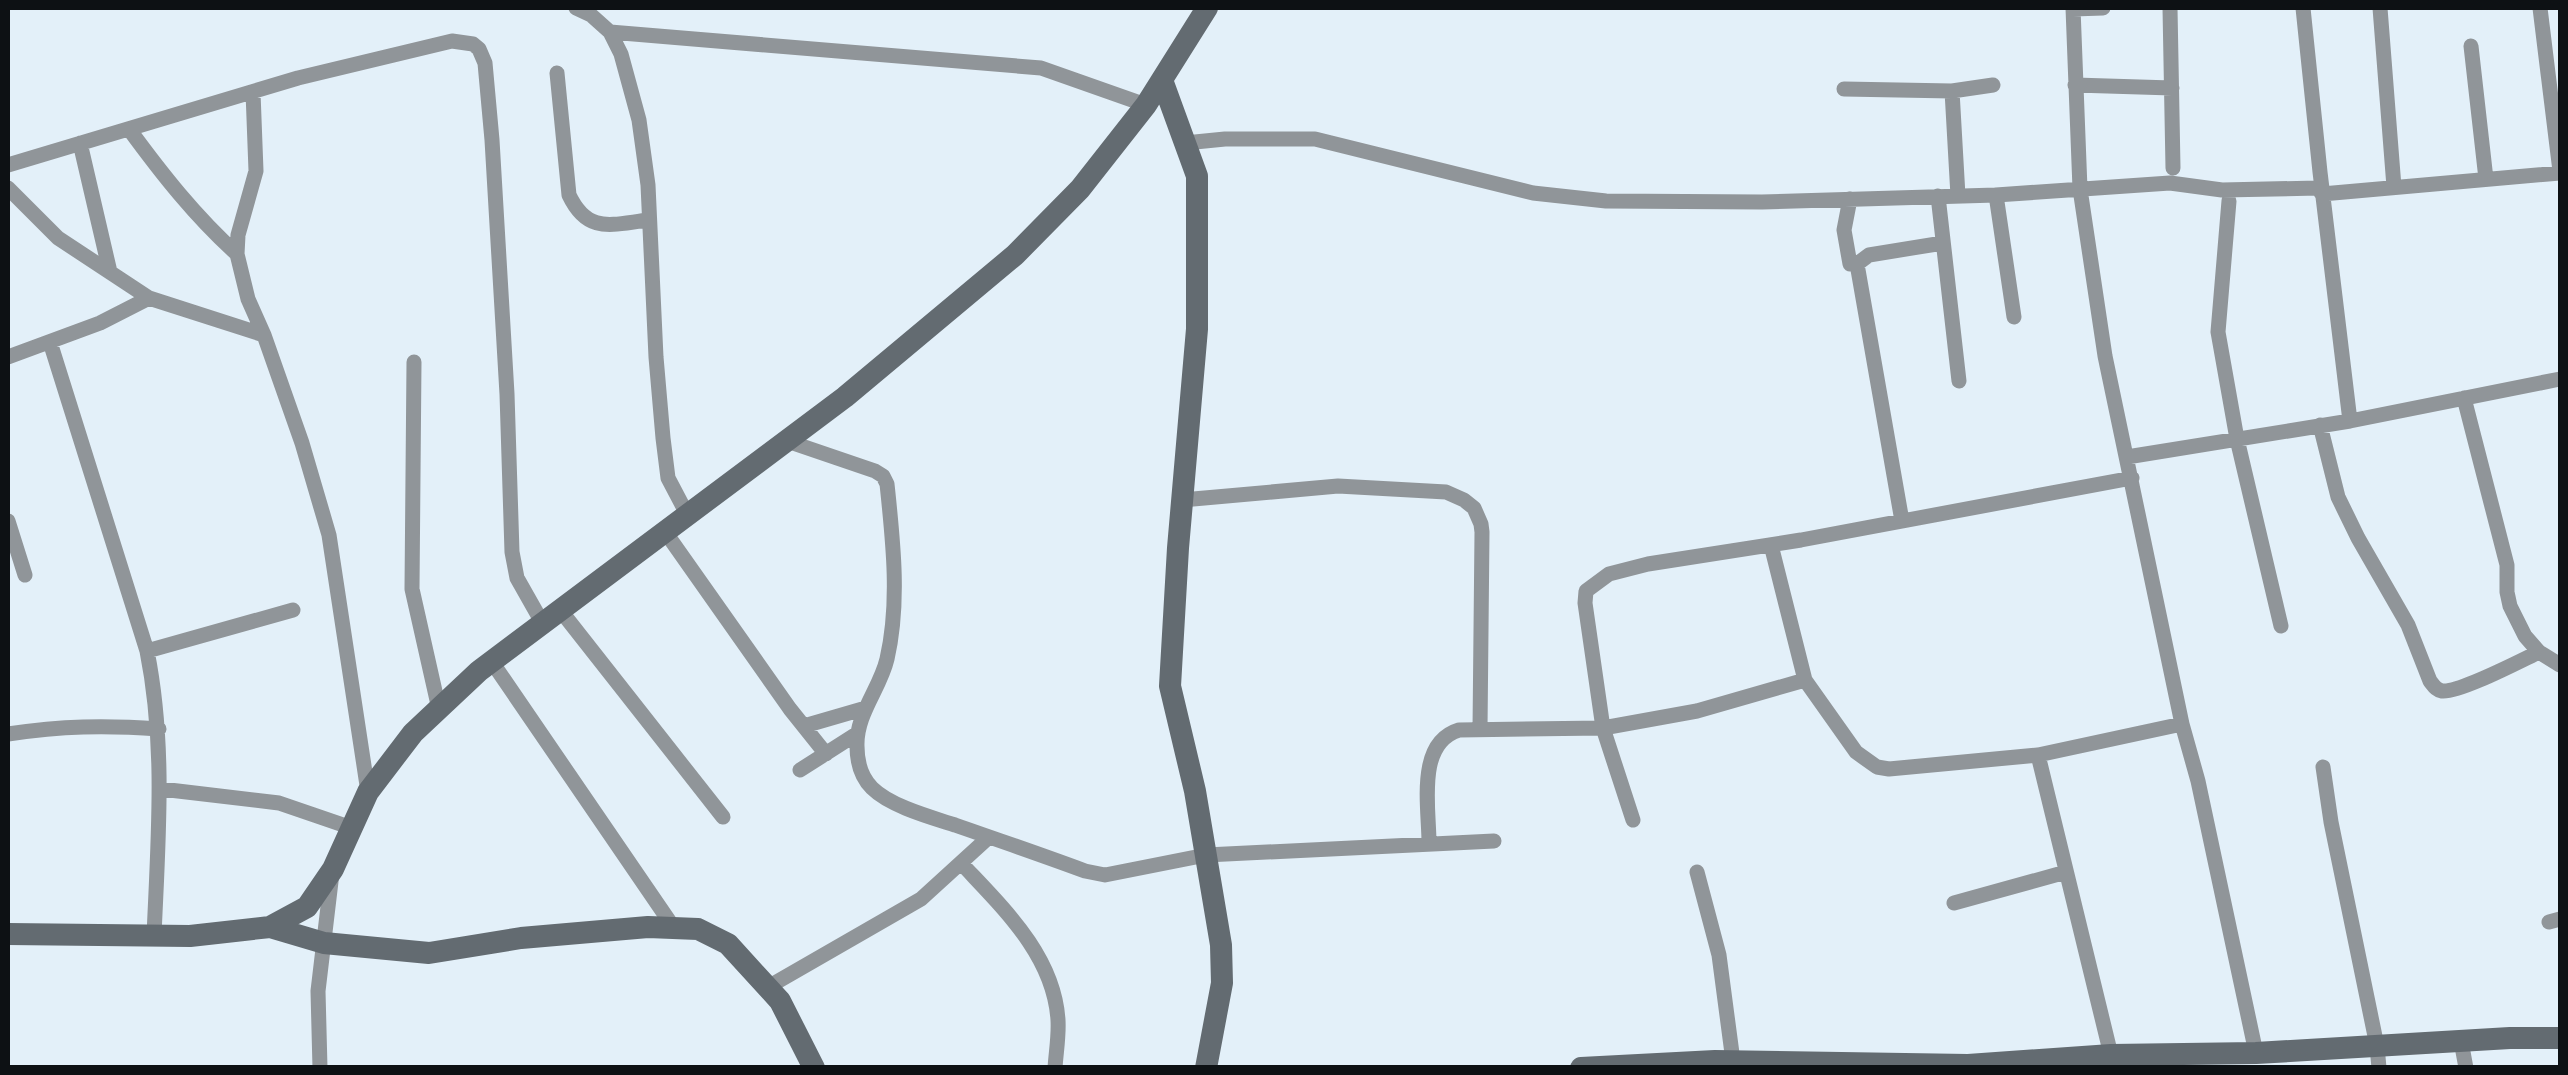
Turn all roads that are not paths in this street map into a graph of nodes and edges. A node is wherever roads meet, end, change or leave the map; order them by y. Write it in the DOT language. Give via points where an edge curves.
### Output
graph roads {
  1 [pos="576,8"];
  2 [pos="1208,8"];
  3 [pos="2073,8"];
  4 [pos="2103,8"];
  5 [pos="2170,8"];
  6 [pos="2302,8"];
  7 [pos="2380,8"];
  8 [pos="2540,8"];
  9 [pos="610,32"];
  10 [pos="2470,46"];
  11 [pos="557,73"];
  12 [pos="1162,80"];
  13 [pos="2075,85"];
  14 [pos="1994,86"];
  15 [pos="2172,88"];
  16 [pos="1844,89"];
  17 [pos="1952,91"];
  18 [pos="253,92"];
  19 [pos="1146,105"];
  20 [pos="129,129"];
  21 [pos="80,143"];
  22 [pos="1185,143"];
  23 [pos="8,165"];
  24 [pos="2173,168"];
  25 [pos="2560,172"];
  26 [pos="2486,179"];
  27 [pos="2394,187"];
  28 [pos="8,188"];
  29 [pos="2080,189"];
  30 [pos="1996,194"];
  31 [pos="2322,194"];
  32 [pos="1938,196"];
  33 [pos="1958,196"];
  34 [pos="1850,199"];
  35 [pos="2229,201"];
  36 [pos="649,220"];
  37 [pos="1943,243"];
  38 [pos="237,254"];
  39 [pos="1850,264"];
  40 [pos="110,272"];
  41 [pos="149,298"];
  42 [pos="2014,317"];
  43 [pos="264,335"];
  44 [pos="50,342"];
  45 [pos="8,357"];
  46 [pos="414,362"];
  47 [pos="1959,380"];
  48 [pos="2560,380"];
  49 [pos="2464,398"];
  50 [pos="2350,420"];
  51 [pos="2320,426"];
  52 [pos="2236,439"];
  53 [pos="787,441"];
  54 [pos="2128,457"];
  55 [pos="2132,478"];
  56 [pos="1182,500"];
  57 [pos="688,516"];
  58 [pos="8,521"];
  59 [pos="1902,521"];
  60 [pos="666,533"];
  61 [pos="1770,545"];
  62 [pos="26,575"];
  63 [pos="293,610"];
  64 [pos="552,618"];
  65 [pos="2281,626"];
  66 [pos="146,652"];
  67 [pos="2539,652"];
  68 [pos="492,662"];
  69 [pos="2560,665"];
  70 [pos="1804,680"];
  71 [pos="866,708"];
  72 [pos="439,709"];
  73 [pos="2182,724"];
  74 [pos="804,726"];
  75 [pos="1603,728"];
  76 [pos="159,729"];
  77 [pos="1480,729"];
  78 [pos="858,733"];
  79 [pos="8,734"];
  80 [pos="826,754"];
  81 [pos="2038,755"];
  82 [pos="2323,767"];
  83 [pos="800,770"];
  84 [pos="161,789"];
  85 [pos="368,792"];
  86 [pos="723,817"];
  87 [pos="1633,820"];
  88 [pos="352,828"];
  89 [pos="990,837"];
  90 [pos="1494,841"];
  91 [pos="1429,843"];
  92 [pos="1206,855"];
  93 [pos="961,862"];
  94 [pos="333,870"];
  95 [pos="1696,872"];
  96 [pos="2066,872"];
  97 [pos="1954,903"];
  98 [pos="270,926"];
  99 [pos="674,928"];
  100 [pos="8,934"];
  101 [pos="154,936"];
  102 [pos="324,943"];
  103 [pos="768,987"];
  104 [pos="2560,1038"];
  105 [pos="2461,1041"];
  106 [pos="2256,1052"];
  107 [pos="2111,1055"];
  108 [pos="2378,1057"];
  109 [pos="1733,1062"];
  110 [pos="1861,1066"];
  111 [pos="1938,1066"];
  112 [pos="320,1068"];
  113 [pos="814,1068"];
  114 [pos="1055,1068"];
  115 [pos="1206,1068"];
  116 [pos="1582,1068"];
  117 [pos="2466,1068"];
  1 -- 9 [label="street"];
  2 -- 12 [label="street"];
  3 -- 4 [label="street"];
  3 -- 13 [label="street"];
  5 -- 15 [label="street"];
  6 -- 31 [label="street"];
  7 -- 27 [label="street"];
  8 -- 25 [label="street"];
  9 -- 19 [label="street" via="1041,68"];
  9 -- 36 [label="street" via="639,120"];
  10 -- 26 [label="street"];
  11 -- 36 [label="street" via="576,210 602,226"];
  12 -- 19 [label="street"];
  12 -- 22 [label="street"];
  13 -- 15 [label="street"];
  13 -- 29 [label="street"];
  14 -- 17 [label="street"];
  15 -- 24 [label="street"];
  16 -- 17 [label="street"];
  17 -- 33 [label="street"];
  18 -- 20 [label="street"];
  18 -- 38 [label="street" via="256,171"];
  18 -- 64 [label="street" via="452,41 479,49 492,140 512,552 517,578"];
  19 -- 53 [label="street" via="1080,190 1015,255"];
  20 -- 21 [label="street"];
  20 -- 38 [label="street" via="168,184"];
  21 -- 23 [label="street"];
  21 -- 40 [label="street"];
  22 -- 34 [label="street" via="1315,139 1532,193 1606,201"];
  22 -- 56 [label="street" via="1197,176 1197,329"];
  25 -- 26 [label="street"];
  26 -- 27 [label="street"];
  27 -- 31 [label="street"];
  28 -- 40 [label="street" via="58,238"];
  29 -- 30 [label="street"];
  29 -- 31 [label="street" via="2170,183 2222,190 2318,188"];
  29 -- 54 [label="street"];
  30 -- 33 [label="street"];
  30 -- 42 [label="street"];
  31 -- 50 [label="street"];
  32 -- 33 [label="street"];
  32 -- 34 [label="street"];
  32 -- 37 [label="street"];
  34 -- 39 [label="street" via="1844,230"];
  35 -- 52 [label="street" via="2218,332"];
  36 -- 57 [label="street" via="668,478"];
  37 -- 47 [label="street"];
  37 -- 59 [label="street" via="1869,255 1858,264"];
  38 -- 43 [label="street"];
  40 -- 41 [label="street"];
  41 -- 43 [label="street"];
  41 -- 44 [label="street"];
  43 -- 85 [label="street" via="329,534"];
  44 -- 45 [label="street"];
  44 -- 66 [label="street"];
  46 -- 72 [label="street" via="412,589"];
  48 -- 49 [label="street"];
  49 -- 50 [label="street"];
  49 -- 67 [label="street" via="2510,606"];
  50 -- 51 [label="street"];
  51 -- 52 [label="street"];
  51 -- 67 [label="street" via="2338,497 2436,688 2460,688"];
  52 -- 54 [label="street"];
  52 -- 65 [label="street"];
  53 -- 57 [label="street"];
  53 -- 71 [label="street" via="876,471 887,484 893,633"];
  54 -- 55 [label="street"];
  55 -- 59 [label="street"];
  55 -- 73 [label="street"];
  56 -- 77 [label="street" via="1338,486 1446,492 1464,500 1482,532"];
  56 -- 92 [label="street" via="1170,686"];
  57 -- 60 [label="street"];
  58 -- 62 [label="street"];
  59 -- 61 [label="street"];
  60 -- 64 [label="street"];
  60 -- 74 [label="street"];
  61 -- 70 [label="street"];
  61 -- 75 [label="street" via="1648,564 1609,574 1586,591"];
  63 -- 66 [label="street"];
  64 -- 68 [label="street"];
  64 -- 86 [label="street"];
  66 -- 76 [label="street"];
  67 -- 69 [label="street"];
  68 -- 72 [label="street"];
  68 -- 99 [label="street"];
  70 -- 75 [label="street" via="1697,711"];
  70 -- 81 [label="street" via="1856,752 1877,767"];
  71 -- 74 [label="street"];
  71 -- 78 [label="street"];
  72 -- 85 [label="street"];
  73 -- 81 [label="street"];
  73 -- 106 [label="street"];
  74 -- 80 [label="street"];
  75 -- 77 [label="street"];
  75 -- 87 [label="street"];
  76 -- 79 [label="street" via="60,726"];
  76 -- 84 [label="street"];
  77 -- 91 [label="street" via="1448,733 1432,753"];
  78 -- 80 [label="street"];
  78 -- 89 [label="street" via="862,775 883,797"];
  80 -- 83 [label="street"];
  81 -- 96 [label="street"];
  82 -- 108 [label="street"];
  84 -- 88 [label="street" via="279,803"];
  84 -- 101 [label="street"];
  85 -- 88 [label="street"];
  88 -- 94 [label="street"];
  89 -- 92 [label="street" via="1105,874"];
  89 -- 93 [label="street"];
  90 -- 91 [label="street"];
  91 -- 92 [label="street"];
  92 -- 115 [label="street" via="1222,984"];
  93 -- 103 [label="street" via="921,899"];
  93 -- 114 [label="street" via="1030,942 1048,975 1058,1019"];
  94 -- 98 [label="street" via="307,907"];
  94 -- 102 [label="street"];
  95 -- 109 [label="street" via="1719,955"];
  96 -- 97 [label="street"];
  96 -- 107 [label="street"];
  98 -- 101 [label="street"];
  98 -- 102 [label="street"];
  99 -- 102 [label="street" via="520,938 429,953"];
  99 -- 103 [label="street" via="698,929 728,944"];
  100 -- 101 [label="street"];
  102 -- 112 [label="street"];
  103 -- 113 [label="street"];
  104 -- 105 [label="street"];
  105 -- 108 [label="street"];
  105 -- 117 [label="street"];
  106 -- 107 [label="street"];
  106 -- 108 [label="street"];
  107 -- 111 [label="street"];
  109 -- 110 [label="street"];
  109 -- 116 [label="street"];
  110 -- 111 [label="street"];
}
